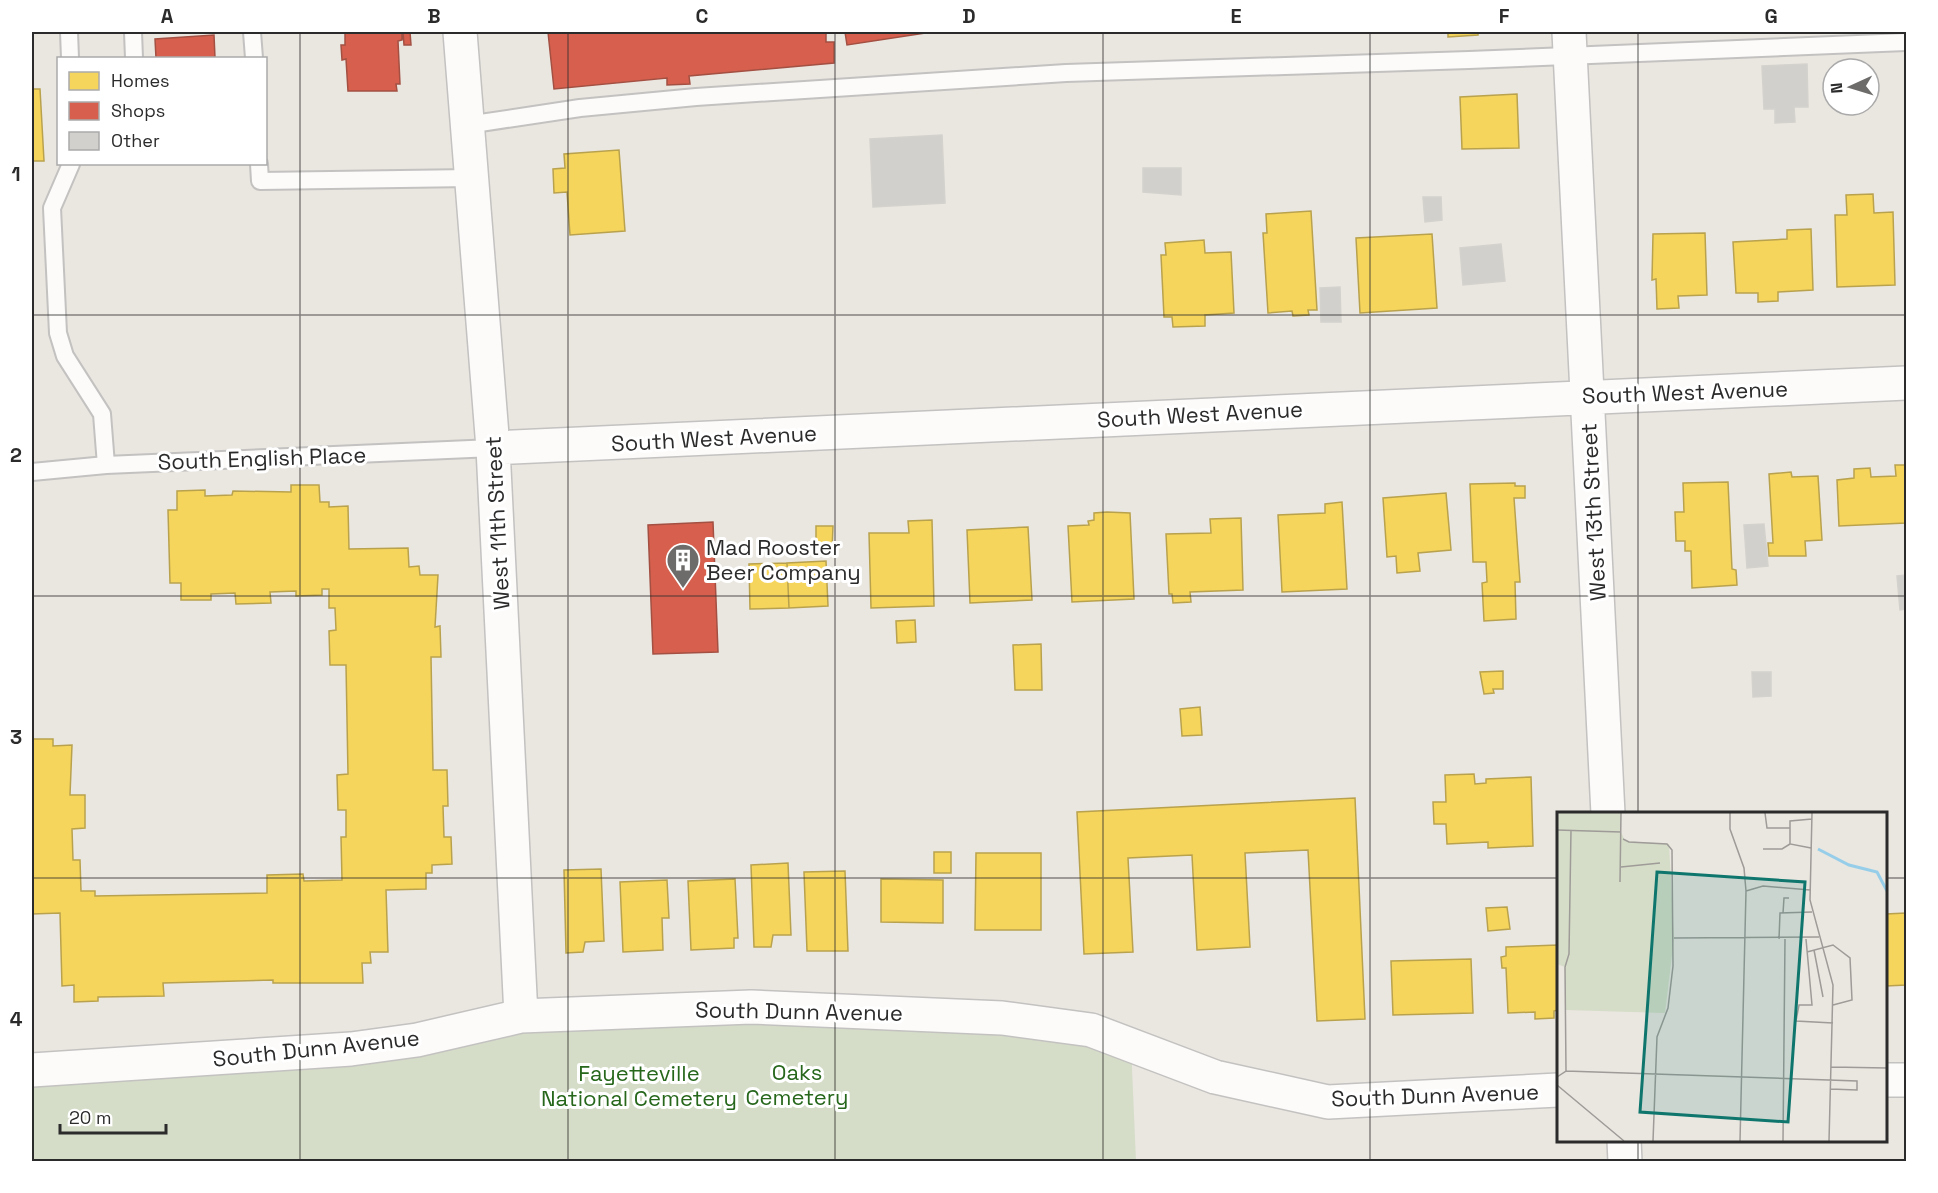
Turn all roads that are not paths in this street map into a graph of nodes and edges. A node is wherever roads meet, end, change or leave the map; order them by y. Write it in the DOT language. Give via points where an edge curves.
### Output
graph roads {
  1 [pos="69,32"];
  2 [pos="133,32"];
  3 [pos="252,32"];
  4 [pos="460,32"];
  5 [pos="1906,42"];
  6 [pos="1570,44"];
  7 [pos="70,57"];
  8 [pos="134,57"];
  9 [pos="254,57"];
  10 [pos="467,125"];
  11 [pos="71,165"];
  12 [pos="259,165"];
  13 [pos="471,178"];
  14 [pos="1906,383"];
  15 [pos="1587,396"];
  16 [pos="493,448"];
  17 [pos="106,465"];
  18 [pos="32,472"];
  19 [pos="1608,812"];
  20 [pos="521,1016"];
  21 [pos="32,1070"];
  22 [pos="1887,1080"];
  23 [pos="1906,1080"];
  24 [pos="1557,1090"];
  25 [pos="1624,1142"];
  26 [pos="1625,1161"];
  1 -- 7 [label="lane"];
  2 -- 8 [label="lane"];
  3 -- 9 [label="lane"];
  4 -- 10 [label="street, West 11th Street"];
  5 -- 6 [label="lane"];
  6 -- 10 [label="lane" via="696,97 580,108"];
  6 -- 15 [label="street, West 13th Street"];
  10 -- 13 [label="street, West 11th Street"];
  11 -- 17 [label="lane" via="52,208 58,333 64,357 102,414"];
  12 -- 13 [label="lane" via="260,181"];
  13 -- 16 [label="street, West 11th Street"];
  14 -- 15 [label="street, South West Avenue"];
  15 -- 16 [label="street, South West Avenue"];
  15 -- 19 [label="street, West 13th Street"];
  16 -- 17 [label="lane, South English Place"];
  16 -- 20 [label="street, West 11th Street"];
  17 -- 18 [label="lane, South English Place"];
  20 -- 21 [label="street, South Dunn Avenue" via="417,1040 351,1049"];
  20 -- 24 [label="street, South Dunn Avenue" via="751,1007 1002,1018 1091,1030 1215,1077 1328,1102"];
  22 -- 23 [label="street"];
  25 -- 26 [label="street"];
}
